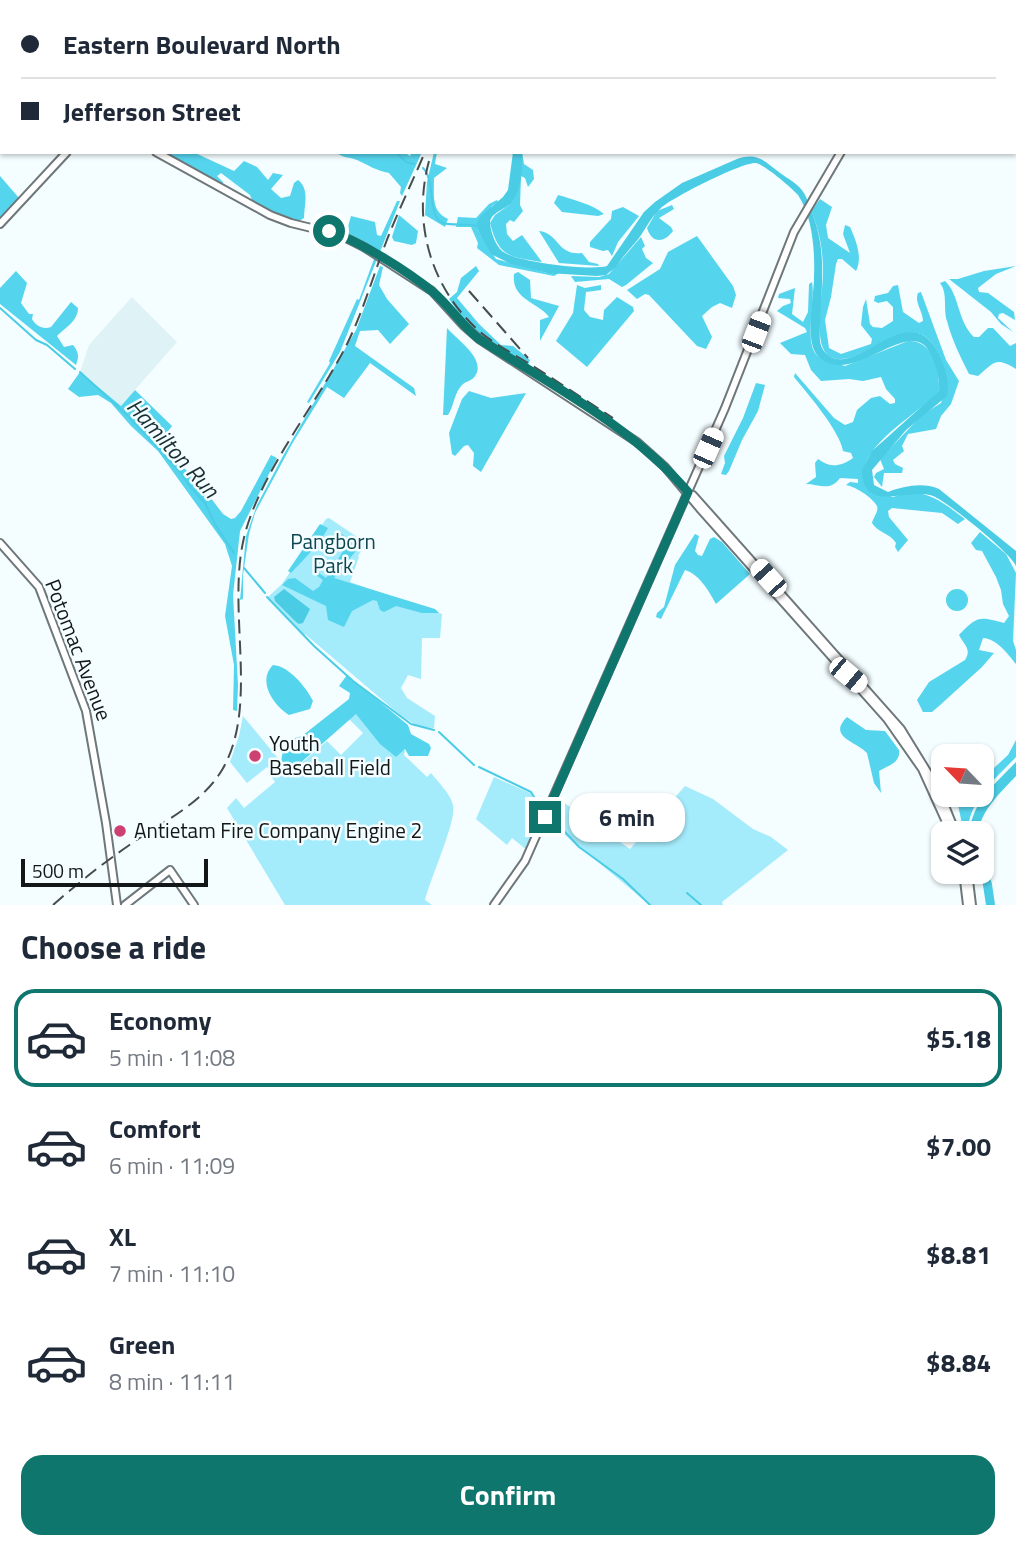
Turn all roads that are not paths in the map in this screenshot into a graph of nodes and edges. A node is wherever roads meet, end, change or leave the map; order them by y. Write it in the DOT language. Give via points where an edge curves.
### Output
graph roads {
  1 [pos="65,154"];
  2 [pos="160,154"];
  3 [pos="840,154"];
  4 [pos="0,224"];
  5 [pos="699,467"];
  6 [pos="680,482"];
  7 [pos="688,492"];
  8 [pos="701,510"];
  9 [pos="680,512"];
  10 [pos="0,543"];
  11 [pos="774,589"];
  12 [pos="848,675"];
  13 [pos="870,692"];
  14 [pos="887,719"];
  15 [pos="930,779"];
  16 [pos="948,821"];
  17 [pos="967,884"];
  18 [pos="117,905"];
  19 [pos="124,905"];
  20 [pos="194,905"];
  21 [pos="494,905"];
  22 [pos="970,905"];
  1 -- 4 [label="main road"];
  2 -- 6 [label="main road" via="281,219 329,231 364,247 432,291 479,339 638,442"];
  3 -- 5 [label="main road" via="802,217"];
  5 -- 6 [label="main road" via="690,482"];
  5 -- 7 [label="main road"];
  6 -- 7 [label="main road"];
  7 -- 8 [label="main road"];
  7 -- 9 [label="main road"];
  7 -- 11 [label="main road"];
  8 -- 9 [label="main road" via="690,501"];
  8 -- 11 [label="main road"];
  9 -- 21 [label="main road" via="525,861"];
  10 -- 18 [label="main road, Potomac Avenue" via="39,587 86,711"];
  11 -- 12 [label="main road"];
  11 -- 13 [label="main road"];
  12 -- 13 [label="main road"];
  12 -- 14 [label="main road"];
  13 -- 14 [label="main road"];
  13 -- 15 [label="main road" via="910,740"];
  14 -- 15 [label="main road"];
  15 -- 16 [label="main road"];
  17 -- 22 [label="main road"];
  19 -- 20 [label="main road" via="170,870"];
}
